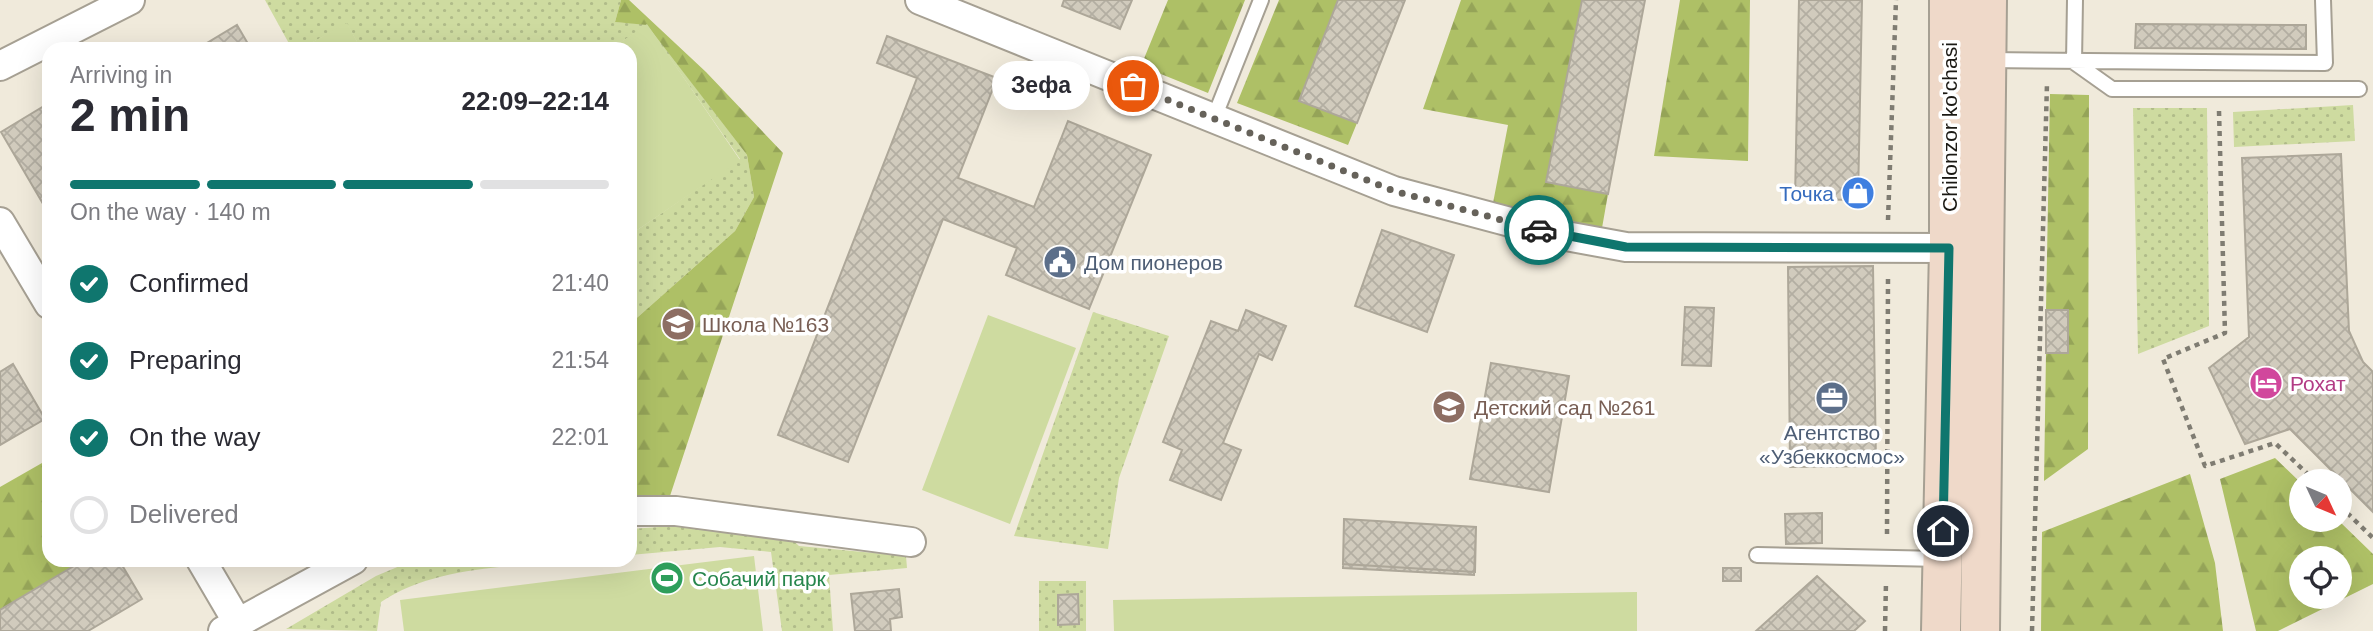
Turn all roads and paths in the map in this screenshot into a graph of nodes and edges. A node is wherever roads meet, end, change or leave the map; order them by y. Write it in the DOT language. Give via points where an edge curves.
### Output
graph roads {
  1 [pos="130,0"];
  2 [pos="920,0"];
  3 [pos="1261,0"];
  4 [pos="1896,0"];
  5 [pos="1949,0"];
  6 [pos="1987,0"];
  7 [pos="2075,0"];
  8 [pos="2323,0"];
  9 [pos="47,42"];
  10 [pos="42,45"];
  11 [pos="1968,60"];
  12 [pos="2048,61"];
  13 [pos="2074,62"];
  14 [pos="0,66"];
  15 [pos="2219,89"];
  16 [pos="2359,89"];
  17 [pos="1214,118"];
  18 [pos="0,222"];
  19 [pos="1887,247"];
  20 [pos="1967,249"];
  21 [pos="42,292"];
  22 [pos="2302,469"];
  23 [pos="637,511"];
  24 [pos="2352,518"];
  25 [pos="2373,538"];
  26 [pos="911,541"];
  27 [pos="1757,555"];
  28 [pos="1887,558"];
  29 [pos="1943,559"];
  30 [pos="204,567"];
  31 [pos="341,567"];
  32 [pos="235,628"];
  33 [pos="1885,631"];
  34 [pos="1941,631"];
  35 [pos="1980,631"];
  36 [pos="2032,631"];
  1 -- 9 [label="street"];
  2 -- 17 [label="street"];
  3 -- 17 [label="lane"];
  4 -- 19 [label="path"];
  5 -- 11 [label="main road, Chilonzor ko'chasi"];
  6 -- 11 [label="main road, Chilonzor ko'chasi"];
  7 -- 13 [label="lane"];
  8 -- 13 [label="lane" via="2325,63"];
  10 -- 14 [label="street"];
  11 -- 12 [label="lane"];
  11 -- 20 [label="main road, Chilonzor ko'chasi"];
  12 -- 13 [label="lane"];
  12 -- 36 [label="path"];
  13 -- 15 [label="lane" via="2112,89"];
  15 -- 16 [label="lane"];
  15 -- 22 [label="path" via="2225,333 2163,359 2205,466 2275,443"];
  17 -- 19 [label="street" via="1394,191 1591,242 1626,247"];
  18 -- 21 [label="street"];
  19 -- 20 [label="street"];
  19 -- 28 [label="path"];
  20 -- 29 [label="main road, Chilonzor ko'chasi"];
  20 -- 35 [label="main road, Chilonzor ko'chasi"];
  23 -- 26 [label="street" via="676,511"];
  24 -- 25 [label="path"];
  27 -- 28 [label="lane"];
  28 -- 29 [label="lane"];
  28 -- 33 [label="path"];
  29 -- 34 [label="main road, Chilonzor ko'chasi"];
  30 -- 32 [label="street"];
  31 -- 32 [label="street"];
}
